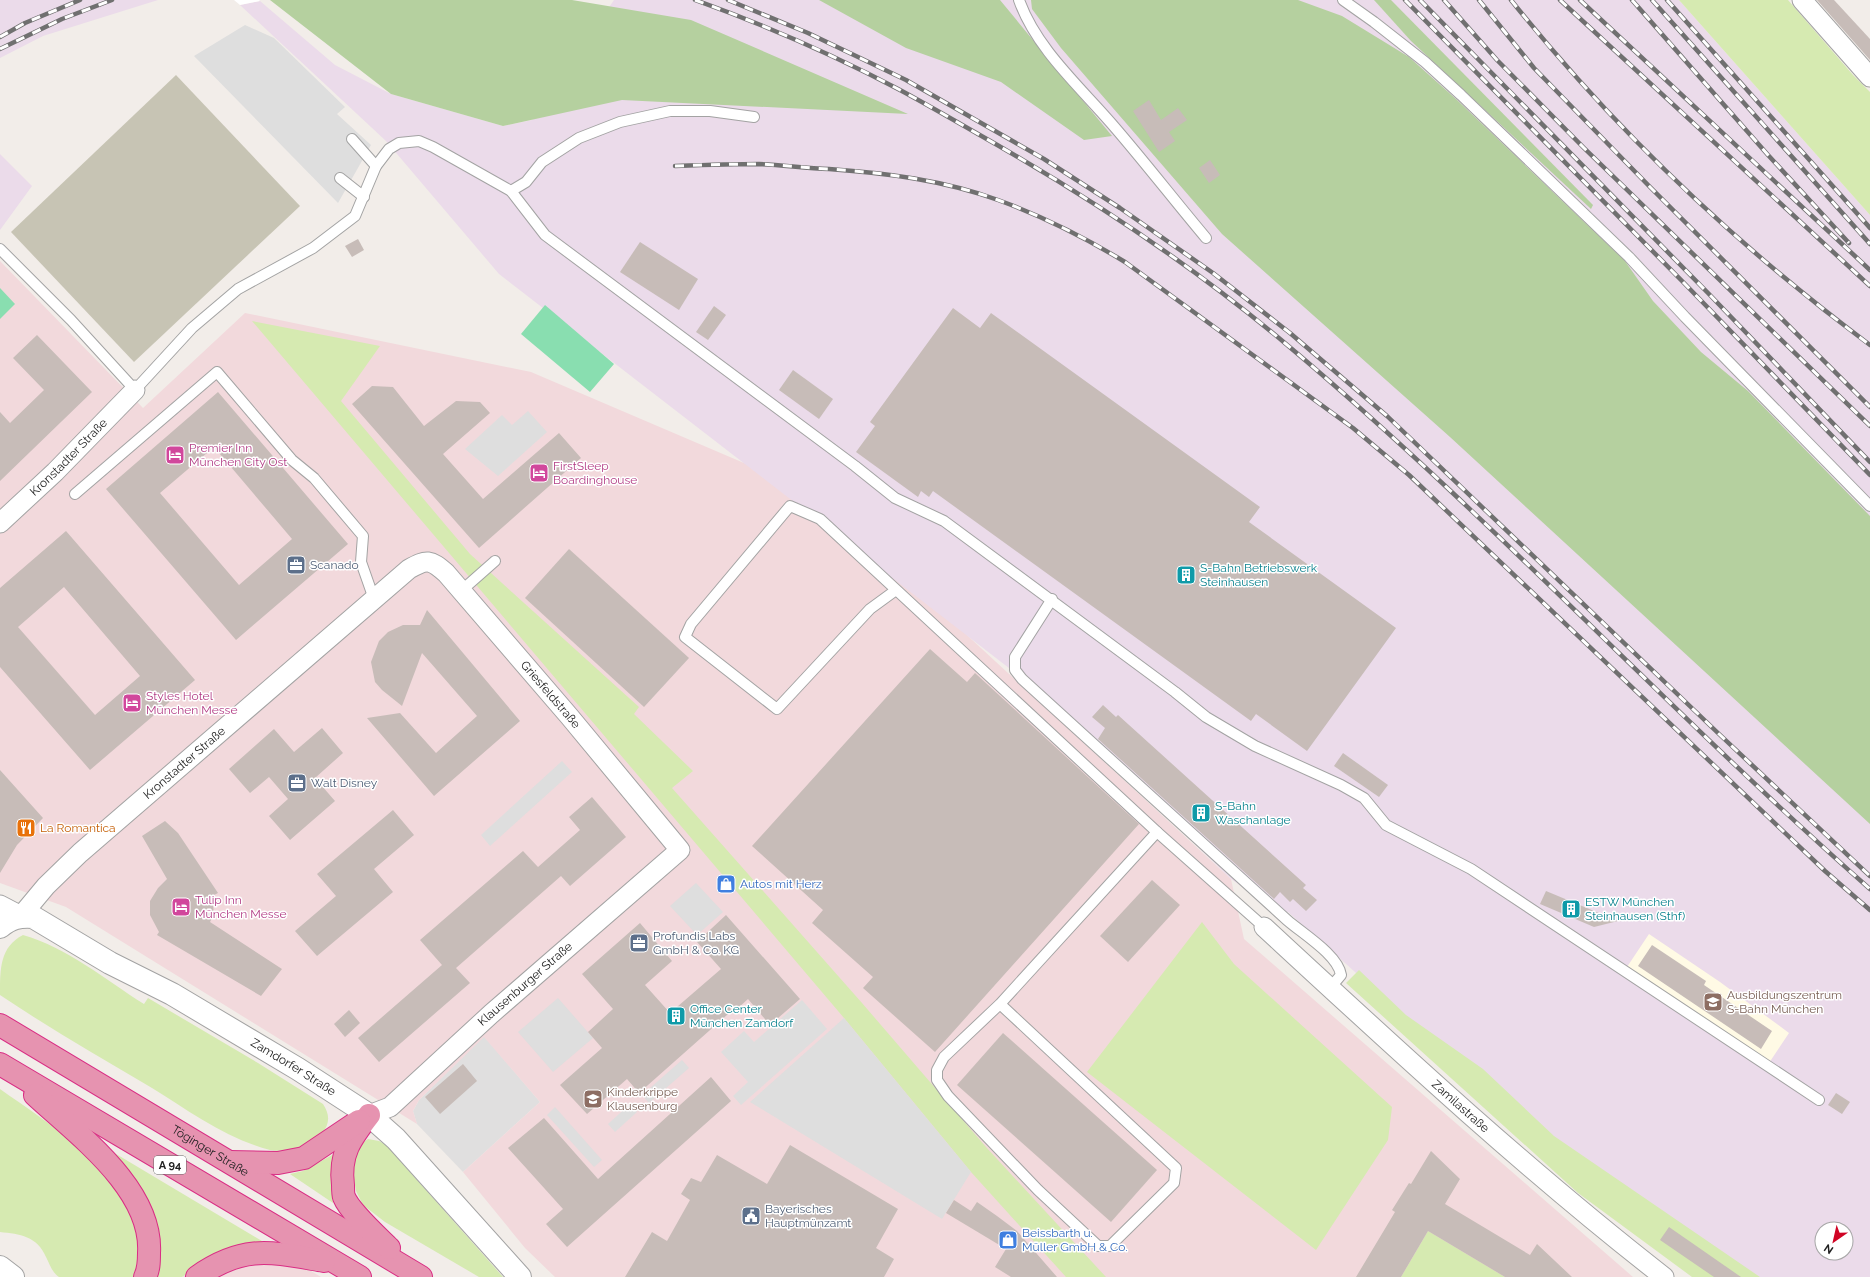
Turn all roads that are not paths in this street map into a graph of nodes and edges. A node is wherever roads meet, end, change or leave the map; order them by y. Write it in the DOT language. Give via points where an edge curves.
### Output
graph roads {
  1 [pos="1019,0"];
  2 [pos="1343,0"];
  3 [pos="1802,0"];
  4 [pos="1867,70"];
  5 [pos="754,117"];
  6 [pos="352,139"];
  7 [pos="376,166"];
  8 [pos="340,178"];
  9 [pos="510,190"];
  10 [pos="364,197"];
  11 [pos="1206,238"];
  12 [pos="0,249"];
  13 [pos="135,390"];
  14 [pos="75,494"];
  15 [pos="1870,506"];
  16 [pos="0,523"];
  17 [pos="495,561"];
  18 [pos="409,569"];
  19 [pos="896,590"];
  20 [pos="461,591"];
  21 [pos="374,599"];
  22 [pos="1052,599"];
  23 [pos="1157,832"];
  24 [pos="680,850"];
  25 [pos="0,905"];
  26 [pos="21,916"];
  27 [pos="0,927"];
  28 [pos="1264,927"];
  29 [pos="1330,988"];
  30 [pos="1000,1004"];
  31 [pos="0,1025"];
  32 [pos="2,1065"];
  33 [pos="1819,1100"];
  34 [pos="368,1114"];
  35 [pos="229,1162"];
  36 [pos="337,1263"];
  37 [pos="0,1267"];
  38 [pos="418,1276"];
  39 [pos="13,1277"];
  40 [pos="145,1277"];
  41 [pos="196,1277"];
  42 [pos="360,1277"];
  43 [pos="520,1277"];
  44 [pos="1664,1277"];
  1 -- 11 [label="lane" via="1025,17 1049,51"];
  2 -- 15 [label="lane" via="1425,62 1629,257 1690,323"];
  3 -- 4 [label="street"];
  5 -- 9 [label="lane" via="710,111 670,111 620,122 579,138 542,162 526,182"];
  6 -- 7 [label="lane"];
  7 -- 9 [label="lane" via="389,149 399,143 419,141"];
  7 -- 10 [label="lane"];
  8 -- 10 [label="lane"];
  9 -- 22 [label="lane" via="551,240 895,498 944,521"];
  10 -- 13 [label="lane" via="355,216 331,235 313,248 238,289 192,328"];
  12 -- 13 [label="lane" via="71,320"];
  13 -- 16 [label="street, Kronstadter Straße" via="55,472"];
  14 -- 21 [label="lane" via="217,372 292,460 314,478 362,536 361,562"];
  17 -- 20 [label="lane"];
  18 -- 20 [label="street, Griesfeldstraße" via="424,561 434,563"];
  18 -- 21 [label="street, Kronstadter Straße"];
  19 -- 19 [label="lane" via="820,519 790,506 691,624 685,637 777,709 870,609"];
  19 -- 23 [label="lane"];
  20 -- 24 [label="street, Griesfeldstraße"];
  21 -- 26 [label="street, Kronstadter Straße" via="80,853 46,886"];
  22 -- 29 [label="lane" via="1015,657 1015,670 1264,899 1330,956 1340,967 1341,975"];
  22 -- 33 [label="lane" via="1206,717 1255,746 1364,798 1386,825 1471,870"];
  23 -- 28 [label="lane"];
  23 -- 30 [label="lane"];
  24 -- 34 [label="street, Klausenburger Straße" via="491,1014 390,1107"];
  25 -- 26 [label="street"];
  26 -- 27 [label="street, Kronstadter Straße" via="10,918"];
  26 -- 34 [label="street, Zamdorfer Straße" via="33,917 110,963 172,994"];
  28 -- 29 [label="street, Zamilastraße"];
  29 -- 44 [label="street, Zamilastraße" via="1460,1106"];
  30 -- 30 [label="lane" via="1176,1168 1174,1183 1110,1246 1098,1246 1038,1190 948,1096 937,1080 937,1070 944,1057"];
  31 -- 35 [label="highway, Töginger Straße / A 94"];
  32 -- 36 [label="highway, A 94"];
  32 -- 40 [label="highway" via="98,1153 127,1187 145,1220 150,1246"];
  34 -- 35 [label="highway" via="304,1158 278,1163"];
  34 -- 38 [label="highway" via="346,1151 341,1170 344,1198 365,1225"];
  34 -- 43 [label="street, Zamdorfer Straße" via="396,1139"];
  35 -- 38 [label="highway, Töginger Straße / A 94"];
  36 -- 41 [label="highway" via="272,1252 247,1253 214,1265"];
  36 -- 42 [label="highway, A 94"];
  37 -- 39 [label="street"];
}
